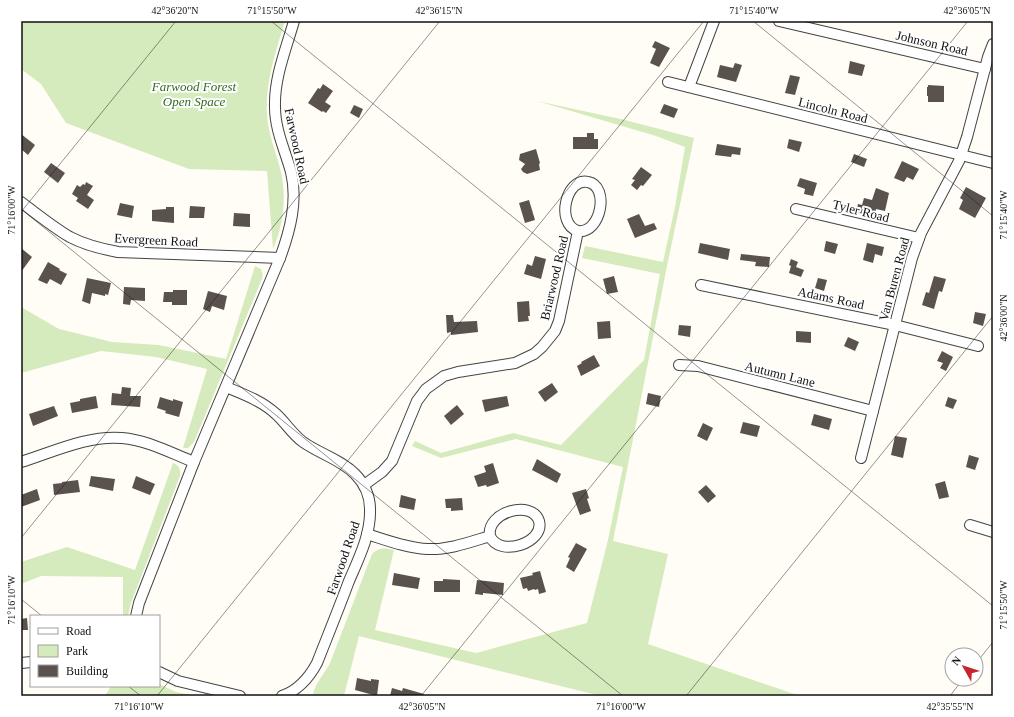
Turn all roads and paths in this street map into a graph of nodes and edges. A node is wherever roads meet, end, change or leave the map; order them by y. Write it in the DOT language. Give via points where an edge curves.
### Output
graph roads {
  1 [pos="294,21"];
  2 [pos="714,21"];
  3 [pos="779,21"];
  4 [pos="993,44"];
  5 [pos="985,69"];
  6 [pos="668,82"];
  7 [pos="689,87"];
  8 [pos="960,155"];
  9 [pos="993,163"];
  10 [pos="21,202"];
  11 [pos="796,209"];
  12 [pos="578,231"];
  13 [pos="919,238"];
  14 [pos="280,258"];
  15 [pos="701,285"];
  16 [pos="895,325"];
  17 [pos="978,346"];
  18 [pos="679,365"];
  19 [pos="226,387"];
  20 [pos="873,411"];
  21 [pos="862,458"];
  22 [pos="21,462"];
  23 [pos="194,462"];
  24 [pos="364,484"];
  25 [pos="970,525"];
  26 [pos="993,532"];
  27 [pos="367,534"];
  28 [pos="490,536"];
  29 [pos="136,615"];
  30 [pos="160,673"];
  31 [pos="298,693"];
  32 [pos="240,696"];
  33 [pos="282,696"];
  1 -- 14 [label="street, Farwood Road" via="278,75 275,96 278,129 294,188 290,225"];
  2 -- 7 [label="street"];
  3 -- 5 [label="street, Johnson Road"];
  4 -- 5 [label="street, Van Buren Road"];
  5 -- 8 [label="street, Van Buren Road"];
  6 -- 7 [label="street, Lincoln Road"];
  7 -- 8 [label="street, Lincoln Road"];
  8 -- 9 [label="street, Lincoln Road"];
  8 -- 13 [label="street, Van Buren Road"];
  10 -- 14 [label="street, Evergreen Road" via="70,237 103,250"];
  11 -- 13 [label="street, Tyler Road"];
  12 -- 12 [label="street, Briarwood Road" via="570,227 566,221 566,203 574,186 588,182 594,184 600,192 599,210 592,227"];
  12 -- 24 [label="street, Briarwood Road" via="559,321 549,340 534,354 515,363 458,372 444,376 431,384 417,401 392,461 382,472"];
  13 -- 16 [label="street, Van Buren Road"];
  14 -- 19 [label="street, Farwood Road"];
  15 -- 16 [label="street, Adams Road"];
  16 -- 17 [label="street, Adams Road"];
  16 -- 20 [label="street, Van Buren Road"];
  18 -- 20 [label="street, Autumn Lane" via="698,366"];
  19 -- 23 [label="street, Farwood Road"];
  19 -- 24 [label="street, Farwood Road" via="268,408 296,437 343,464"];
  20 -- 21 [label="street, Van Buren Road"];
  22 -- 23 [label="street" via="105,438 122,438 151,445"];
  23 -- 29 [label="street, Farwood Road"];
  24 -- 27 [label="street, Farwood Road" via="370,508"];
  25 -- 26 [label="street"];
  27 -- 28 [label="street" via="416,548 430,549 452,547"];
  27 -- 31 [label="street, Farwood Road" via="317,663"];
  28 -- 28 [label="street" via="494,521 510,512 528,510 539,521 539,530 535,536 519,545 501,546 495,544"];
  30 -- 32 [label="street" via="178,682"];
  31 -- 33 [label="street, Farwood Road"];
}
